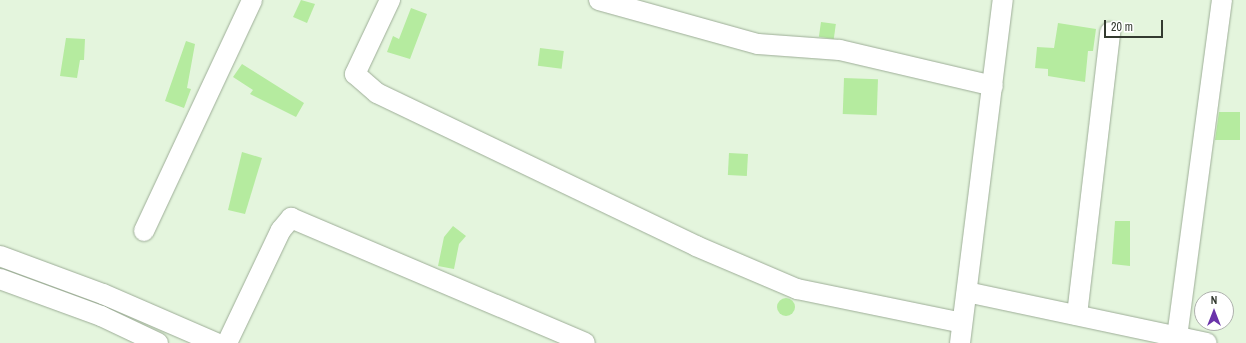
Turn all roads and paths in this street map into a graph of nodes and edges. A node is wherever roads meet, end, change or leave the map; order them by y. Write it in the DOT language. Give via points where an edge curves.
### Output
graph roads {
  1 [pos="252,0"];
  2 [pos="390,0"];
  3 [pos="599,0"];
  4 [pos="1003,0"];
  5 [pos="1222,0"];
  6 [pos="1110,32"];
  7 [pos="993,86"];
  8 [pos="144,230"];
  9 [pos="0,256"];
  10 [pos="0,279"];
  11 [pos="967,292"];
  12 [pos="1077,315"];
  13 [pos="962,323"];
  14 [pos="1176,336"];
  15 [pos="158,343"];
  16 [pos="216,343"];
  17 [pos="226,343"];
  18 [pos="585,343"];
  19 [pos="960,343"];
  20 [pos="1205,343"];
  1 -- 8 [label="street"];
  2 -- 13 [label="street" via="355,74 377,92 696,246 797,289"];
  3 -- 7 [label="street" via="758,44 840,50"];
  4 -- 7 [label="street"];
  5 -- 14 [label="street"];
  6 -- 12 [label="street"];
  7 -- 11 [label="street"];
  9 -- 16 [label="street" via="103,294"];
  10 -- 15 [label="street" via="101,316"];
  11 -- 12 [label="street"];
  11 -- 13 [label="street"];
  12 -- 14 [label="street"];
  13 -- 19 [label="street"];
  14 -- 20 [label="street"];
  17 -- 18 [label="street" via="281,230 291,218"];
}
